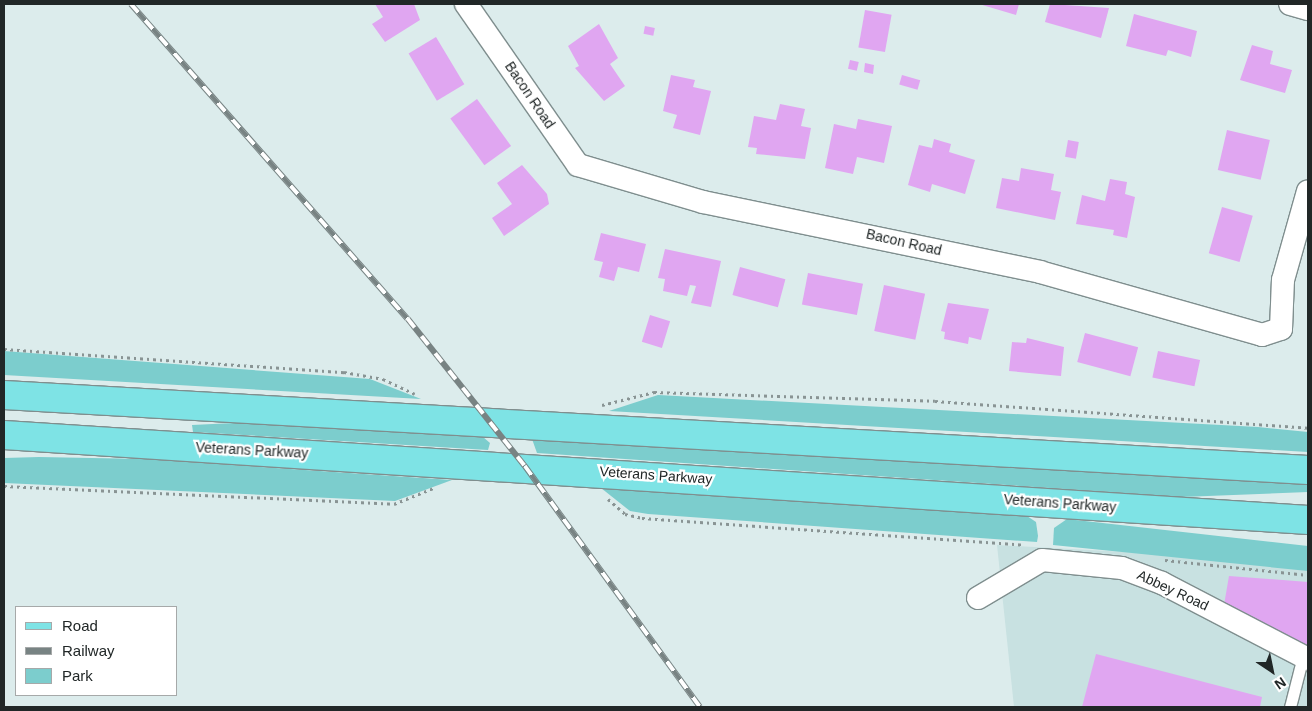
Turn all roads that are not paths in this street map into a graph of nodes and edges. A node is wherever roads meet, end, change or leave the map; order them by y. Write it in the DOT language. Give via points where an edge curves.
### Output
graph roads {
  1 [pos="466,4"];
  2 [pos="1290,4"];
  3 [pos="1308,9"];
  4 [pos="1308,191"];
  5 [pos="4,395"];
  6 [pos="4,435"];
  7 [pos="1308,470"];
  8 [pos="1308,520"];
  9 [pos="978,598"];
  10 [pos="1306,658"];
  11 [pos="1290,707"];
  1 -- 4 [label="street, Bacon Road" via="578,165 703,202 1040,272 1262,335 1281,328 1283,280"];
  2 -- 3 [label="street"];
  5 -- 7 [label="main road"];
  6 -- 8 [label="main road, Veterans Parkway"];
  9 -- 10 [label="street, Abbey Road" via="1042,560 1122,568 1162,583"];
  10 -- 11 [label="lane"];
}
